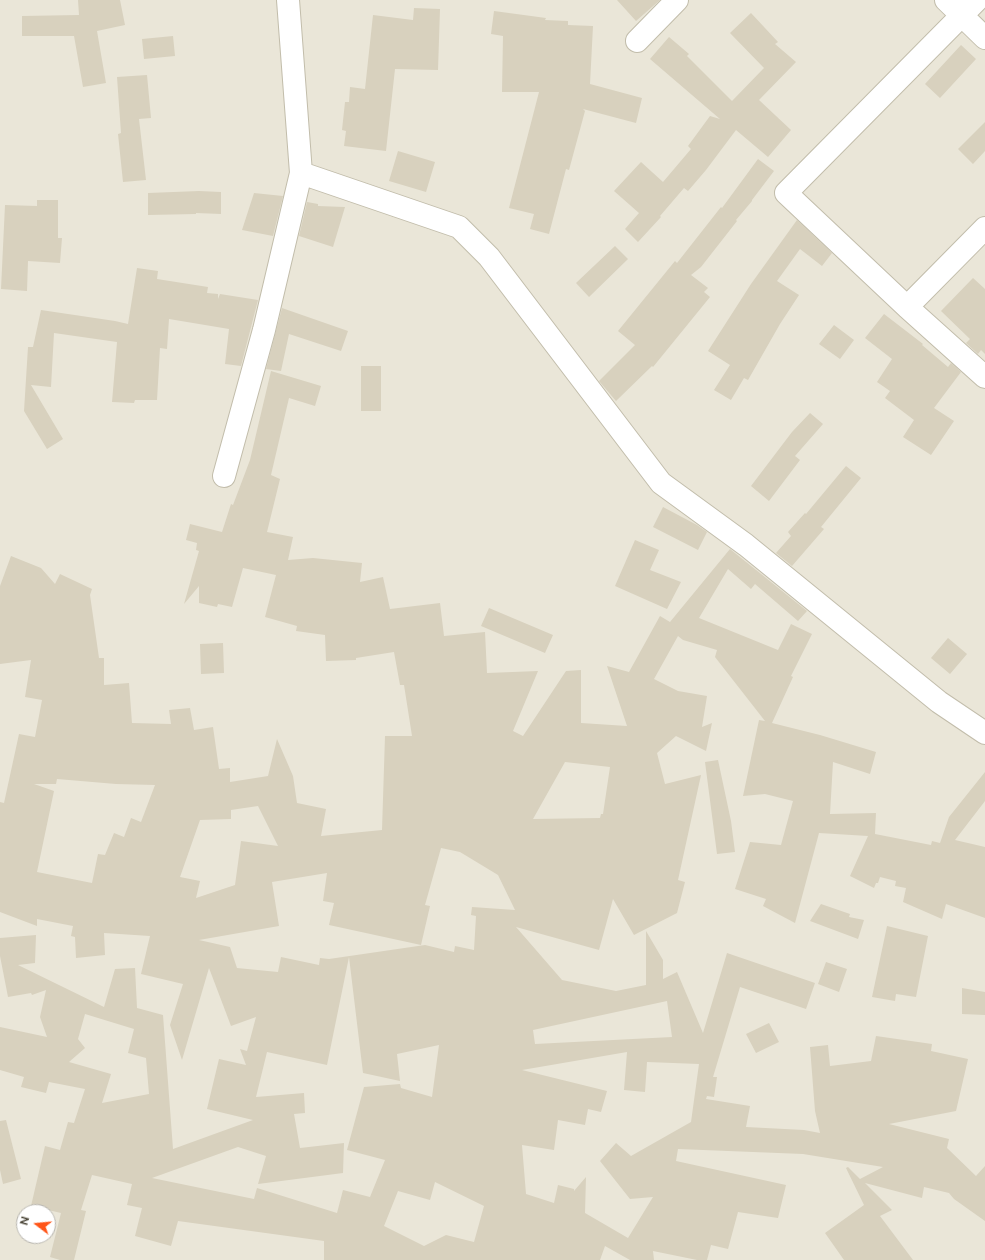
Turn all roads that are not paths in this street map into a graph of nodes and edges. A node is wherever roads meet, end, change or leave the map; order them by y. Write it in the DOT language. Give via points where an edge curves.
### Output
graph roads {
  1 [pos="288,0"];
  2 [pos="677,0"];
  3 [pos="946,0"];
  4 [pos="977,0"];
  5 [pos="962,15"];
  6 [pos="985,38"];
  7 [pos="637,41"];
  8 [pos="301,173"];
  9 [pos="985,228"];
  10 [pos="907,307"];
  11 [pos="985,377"];
  12 [pos="224,476"];
  13 [pos="985,733"];
  1 -- 8 [label="street"];
  2 -- 7 [label="street"];
  3 -- 5 [label="street"];
  4 -- 5 [label="street"];
  5 -- 6 [label="street"];
  5 -- 10 [label="street" via="786,193"];
  8 -- 12 [label="street" via="264,330"];
  8 -- 13 [label="street" via="459,227 489,257 661,483 746,545 939,702"];
  9 -- 10 [label="street"];
  10 -- 11 [label="street"];
}
